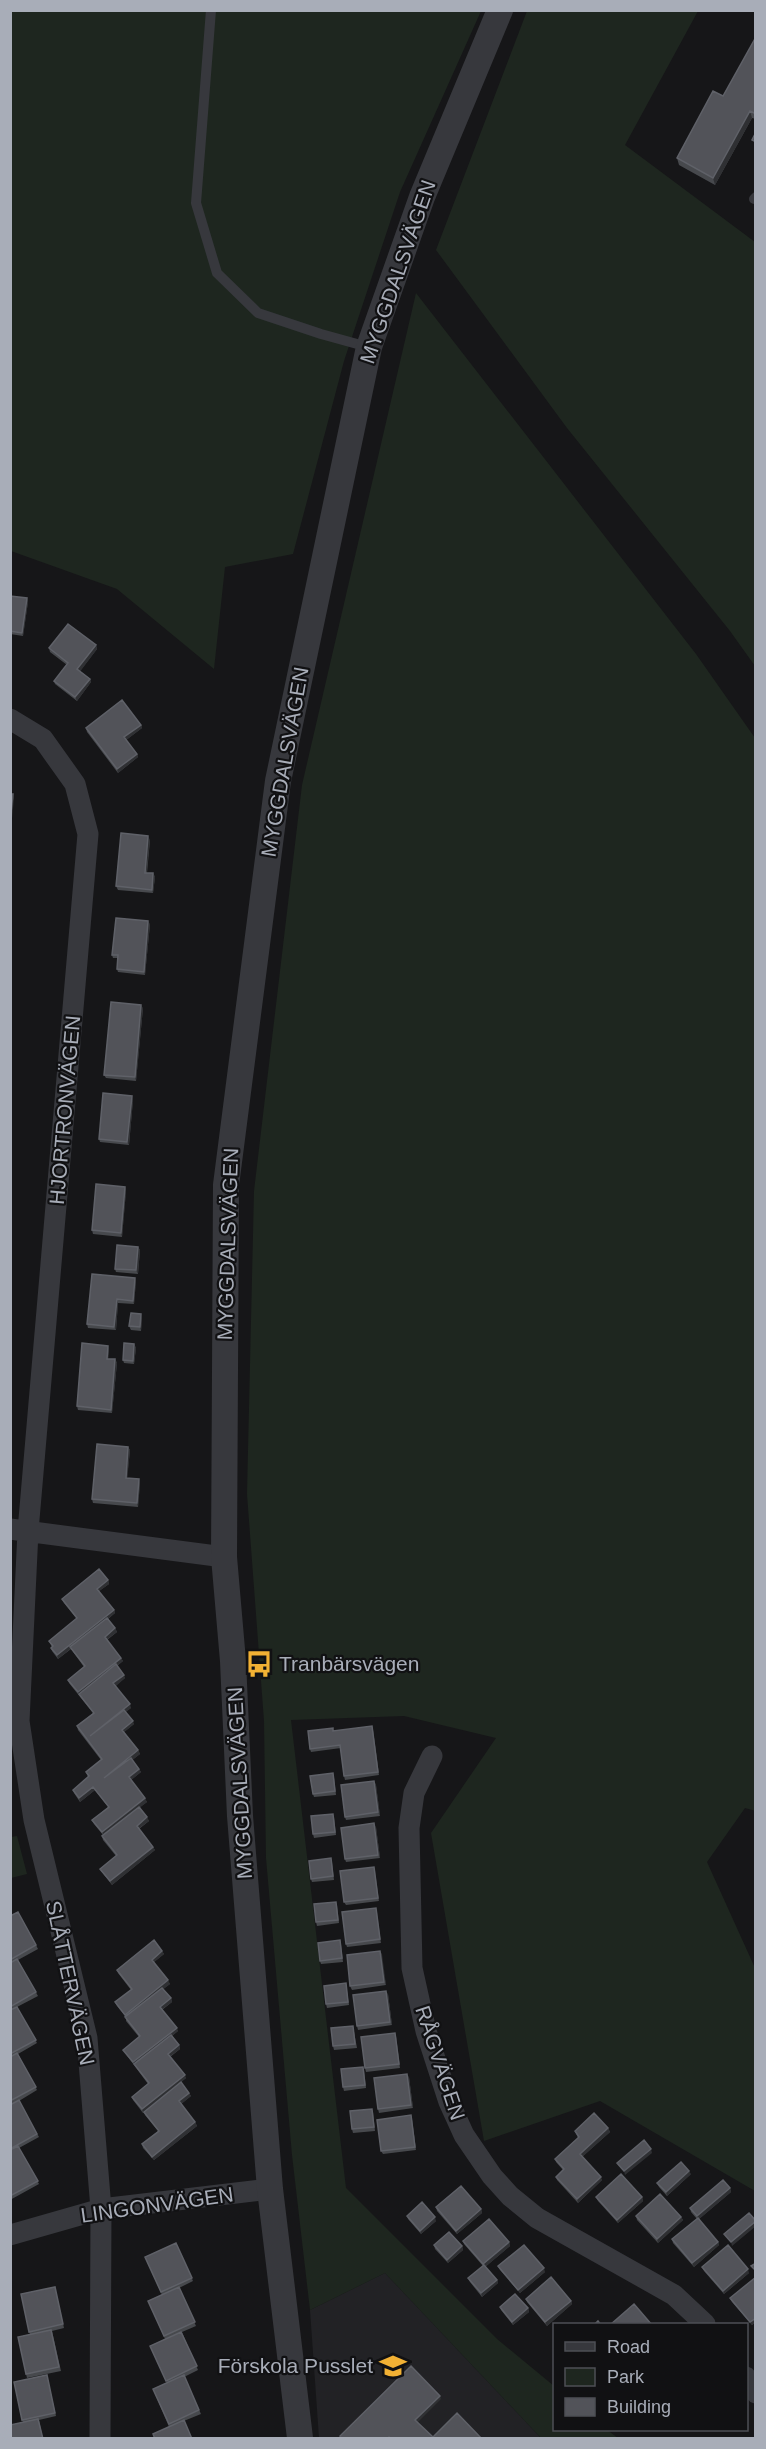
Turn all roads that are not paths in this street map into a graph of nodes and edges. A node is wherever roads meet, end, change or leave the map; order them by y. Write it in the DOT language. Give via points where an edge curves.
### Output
graph roads {
  1 [pos="211,10"];
  2 [pos="500,10"];
  3 [pos="369,347"];
  4 [pos="10,719"];
  5 [pos="19,1530"];
  6 [pos="224,1557"];
  7 [pos="432,1756"];
  8 [pos="270,2189"];
  9 [pos="101,2210"];
  10 [pos="10,2235"];
  11 [pos="703,2323"];
  12 [pos="748,2380"];
  13 [pos="756,2393"];
  14 [pos="100,2439"];
  15 [pos="300,2439"];
  1 -- 3 [label="lane" via="196,203 217,273 258,313"];
  2 -- 3 [label="street, MYGGDALSVÄGEN" via="422,196"];
  3 -- 6 [label="street, MYGGDALSVÄGEN" via="278,781 226,1185"];
  4 -- 5 [label="street, HJORTRONVÄGEN" via="42,739 75,784 88,834"];
  5 -- 6 [label="street"];
  5 -- 9 [label="street, SLÅTTERVÄGEN" via="19,1721 34,1820 87,2038"];
  6 -- 8 [label="street, MYGGDALSVÄGEN"];
  7 -- 11 [label="street, RÅGVÄGEN" via="414,1793 409,1828 412,1968 426,2031 464,2135 492,2176 537,2218 674,2295"];
  8 -- 9 [label="street, LINGONVÄGEN"];
  8 -- 15 [label="street, MYGGDALSVÄGEN"];
  9 -- 10 [label="street, LINGONVÄGEN"];
  9 -- 14 [label="street, SLÅTTERVÄGEN"];
  12 -- 13 [label="street"];
}
